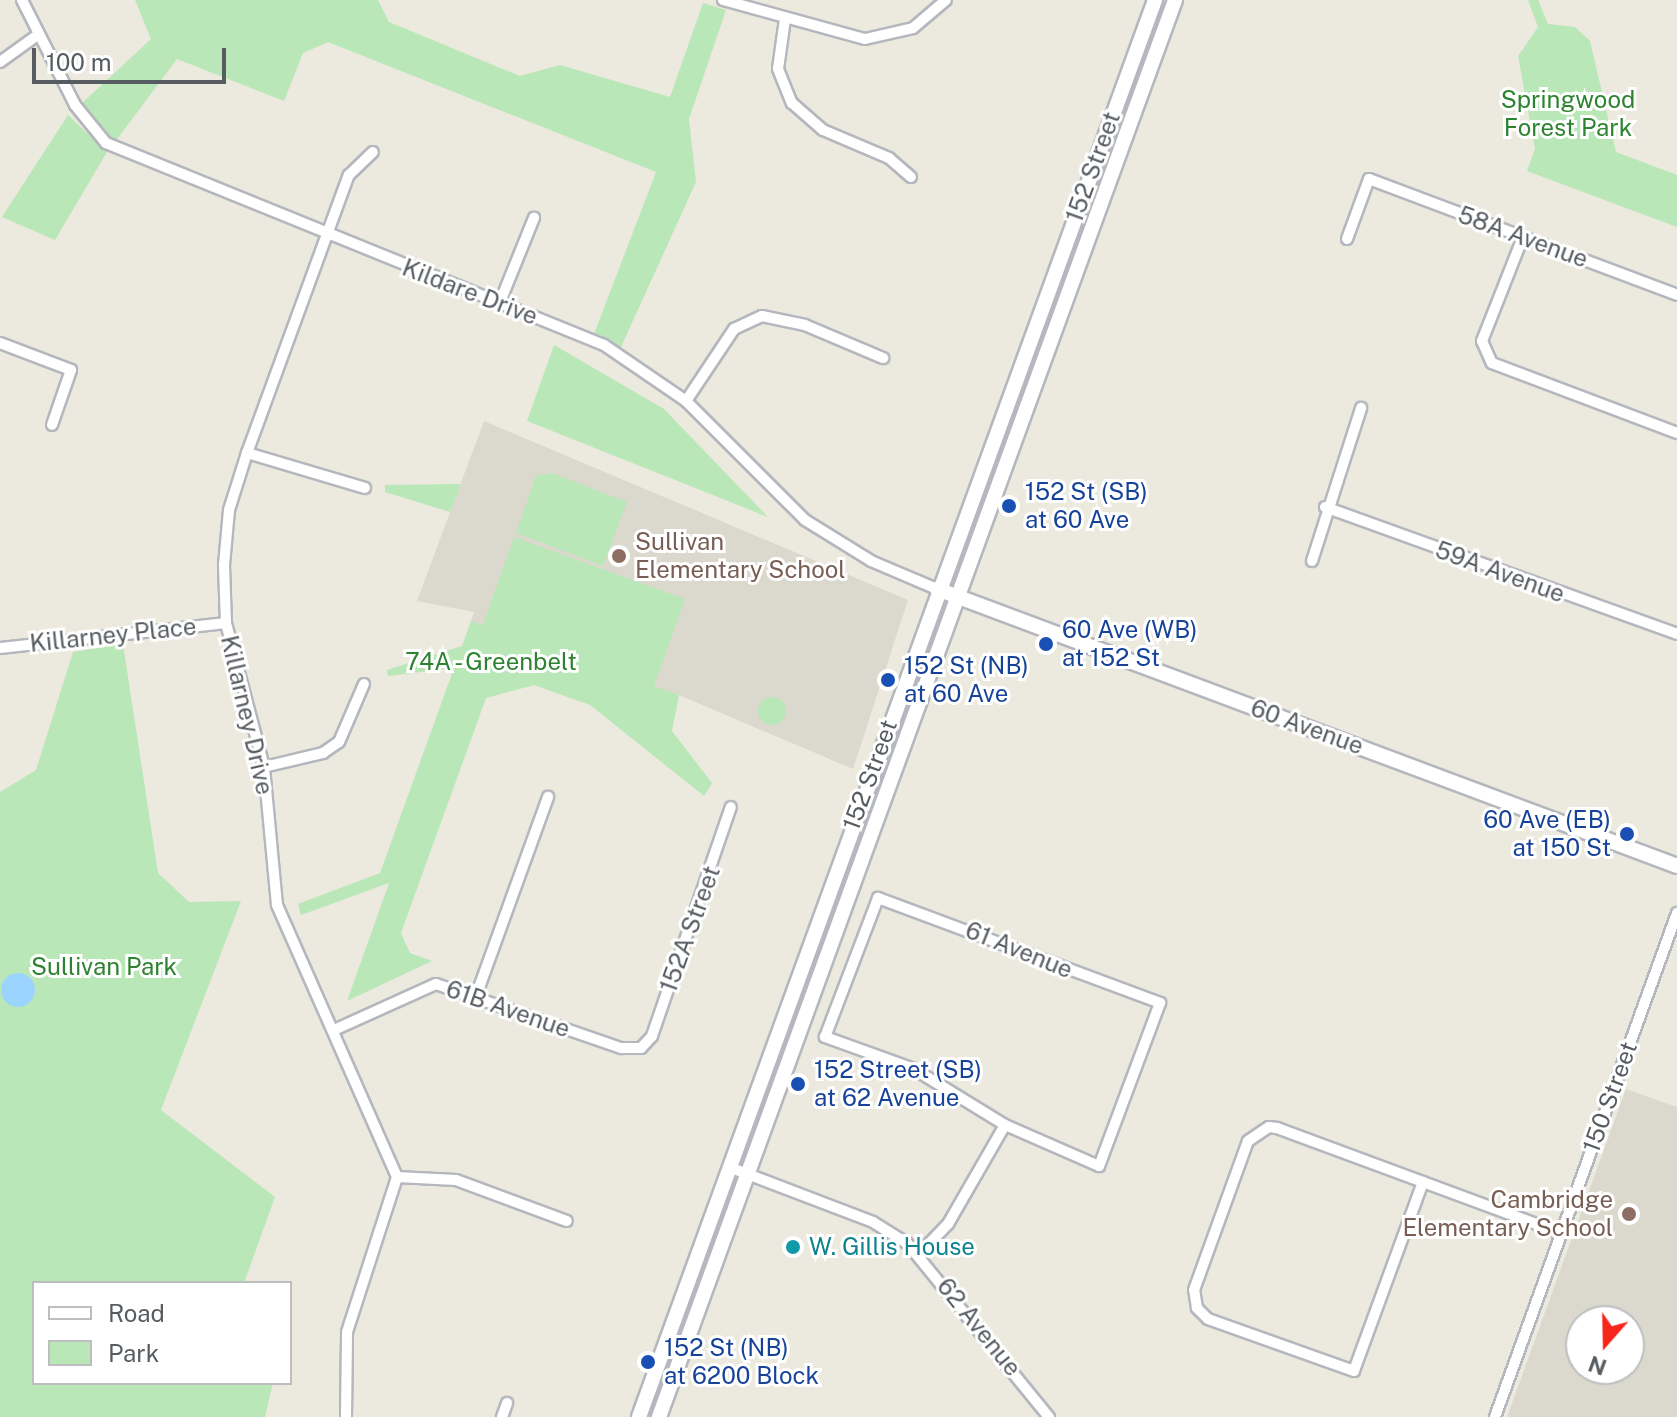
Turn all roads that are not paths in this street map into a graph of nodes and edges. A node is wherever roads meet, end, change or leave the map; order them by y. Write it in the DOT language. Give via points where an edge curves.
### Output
graph roads {
  1 [pos="22,0"];
  2 [pos="723,0"];
  3 [pos="946,0"];
  4 [pos="1155,0"];
  5 [pos="1175,0"];
  6 [pos="785,19"];
  7 [pos="39,34"];
  8 [pos="0,62"];
  9 [pos="373,152"];
  10 [pos="911,177"];
  11 [pos="534,218"];
  12 [pos="327,237"];
  13 [pos="1523,237"];
  14 [pos="1347,239"];
  15 [pos="1677,295"];
  16 [pos="500,302"];
  17 [pos="0,343"];
  18 [pos="883,358"];
  19 [pos="686,401"];
  20 [pos="1361,408"];
  21 [pos="52,425"];
  22 [pos="1677,433"];
  23 [pos="247,453"];
  24 [pos="365,488"];
  25 [pos="1325,507"];
  26 [pos="1312,561"];
  27 [pos="937,589"];
  28 [pos="956,596"];
  29 [pos="226,623"];
  30 [pos="1677,634"];
  31 [pos="0,648"];
  32 [pos="364,684"];
  33 [pos="264,767"];
  34 [pos="548,797"];
  35 [pos="731,807"];
  36 [pos="1677,866"];
  37 [pos="1677,913"];
  38 [pos="476,996"];
  39 [pos="334,1030"];
  40 [pos="641,1048"];
  41 [pos="1005,1125"];
  42 [pos="729,1167"];
  43 [pos="748,1175"];
  44 [pos="397,1177"];
  45 [pos="1423,1182"];
  46 [pos="567,1221"];
  47 [pos="1561,1233"];
  48 [pos="919,1254"];
  49 [pos="507,1403"];
  50 [pos="346,1417"];
  51 [pos="502,1417"];
  52 [pos="639,1417"];
  53 [pos="659,1417"];
  54 [pos="1049,1417"];
  55 [pos="1495,1417"];
  1 -- 7 [label="street, Kildare Drive"];
  2 -- 6 [label="street"];
  3 -- 6 [label="street" via="896,35 853,38"];
  4 -- 27 [label="main road, 152 Street"];
  5 -- 28 [label="main road, 152 Street"];
  6 -- 10 [label="street" via="778,69 792,103 823,130 889,158"];
  7 -- 8 [label="street"];
  7 -- 12 [label="street, Kildare Drive" via="75,105 106,143"];
  9 -- 12 [label="street, Killarney Drive" via="349,175"];
  11 -- 16 [label="street"];
  12 -- 16 [label="street, Kildare Drive"];
  12 -- 23 [label="street, Killarney Drive"];
  13 -- 14 [label="street, 58A Avenue" via="1369,179"];
  13 -- 15 [label="street, 58A Avenue"];
  13 -- 22 [label="street" via="1482,341 1492,363"];
  16 -- 19 [label="street, Kildare Drive" via="604,345"];
  17 -- 21 [label="street" via="71,370"];
  18 -- 19 [label="street" via="805,325 762,316 734,329"];
  19 -- 27 [label="street, Kildare Drive" via="805,520 871,561"];
  20 -- 25 [label="street"];
  23 -- 24 [label="street"];
  23 -- 29 [label="street, Killarney Drive" via="229,510"];
  25 -- 26 [label="street"];
  25 -- 30 [label="street, 59A Avenue"];
  27 -- 28 [label="main road, 60 Avenue"];
  27 -- 42 [label="main road, 152 Street"];
  28 -- 36 [label="main road, 60 Avenue"];
  28 -- 43 [label="main road, 152 Street"];
  29 -- 31 [label="street, Killarney Place"];
  29 -- 33 [label="street, Killarney Drive"];
  32 -- 33 [label="street" via="339,742 323,753"];
  33 -- 39 [label="street, Killarney Drive" via="277,905"];
  34 -- 38 [label="street"];
  35 -- 40 [label="street, 152A Street" via="652,1036"];
  37 -- 47 [label="street, 150 Street"];
  38 -- 39 [label="street, 61B Avenue" via="419,987"];
  38 -- 40 [label="street, 61B Avenue" via="621,1048"];
  39 -- 44 [label="street, Killarney Drive"];
  41 -- 41 [label="street, 61 Avenue" via="914,1069 825,1037 878,898 1160,1003 1099,1166"];
  41 -- 48 [label="street" via="948,1224"];
  42 -- 43 [label="street, 62 Avenue"];
  42 -- 52 [label="main road, 152 Street"];
  43 -- 48 [label="street, 62 Avenue" via="873,1222"];
  43 -- 53 [label="main road, 152 Street"];
  44 -- 46 [label="street" via="456,1180"];
  44 -- 50 [label="street" via="347,1332"];
  45 -- 45 [label="street" via="1354,1371 1208,1319 1197,1308 1194,1290 1248,1141 1261,1130 1277,1128"];
  45 -- 47 [label="street"];
  47 -- 55 [label="street, 150 Street"];
  48 -- 54 [label="street, 62 Avenue"];
  49 -- 51 [label="street"];
}
